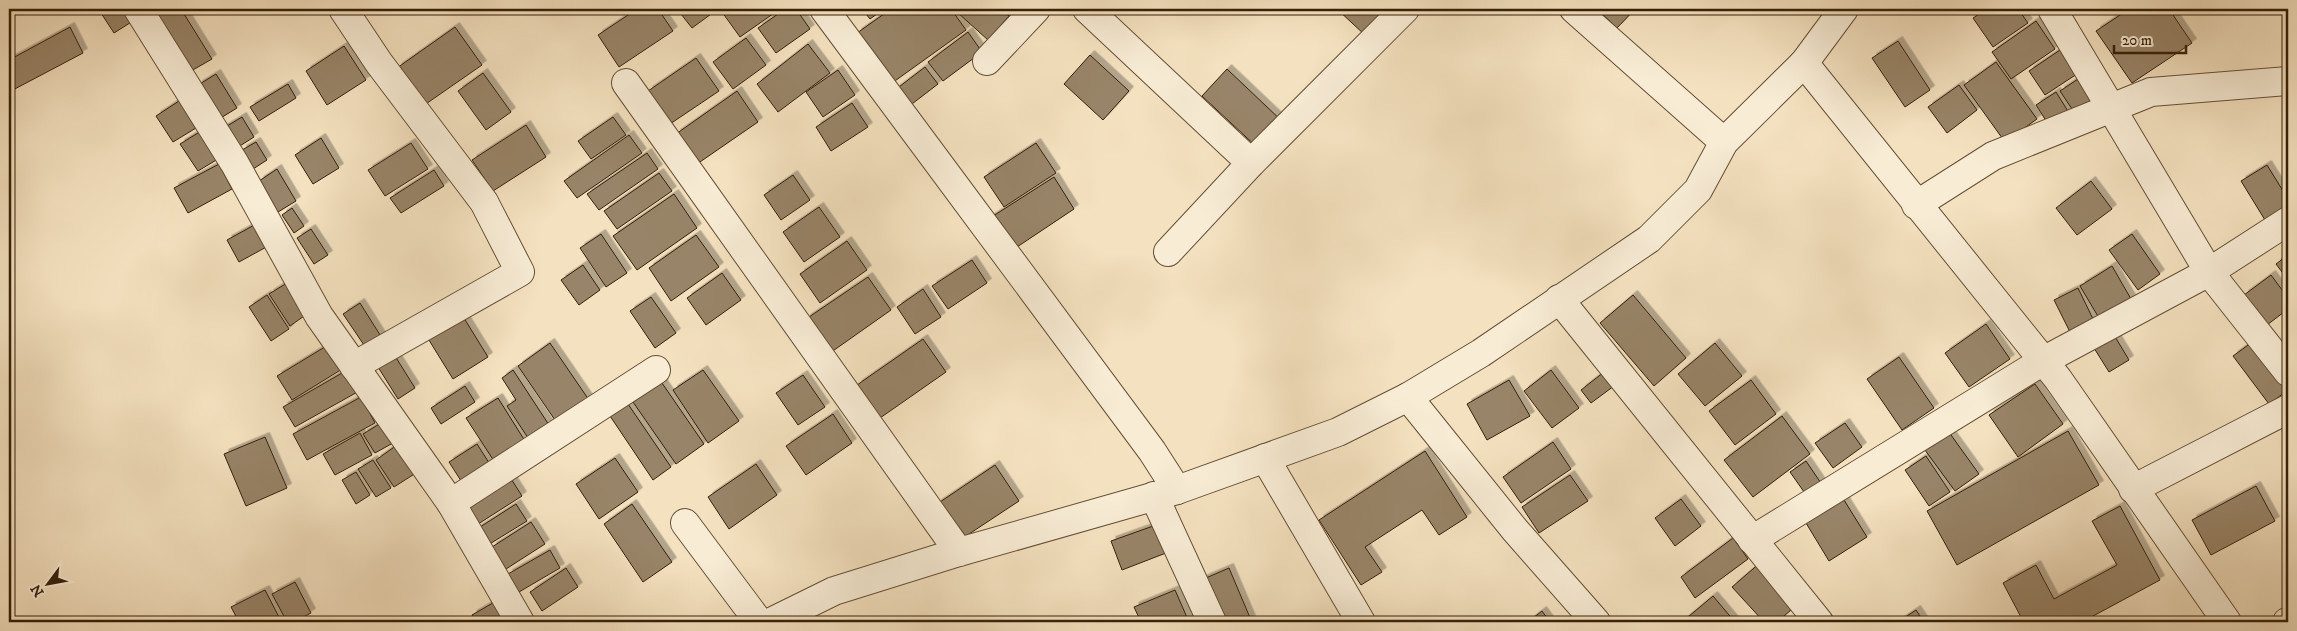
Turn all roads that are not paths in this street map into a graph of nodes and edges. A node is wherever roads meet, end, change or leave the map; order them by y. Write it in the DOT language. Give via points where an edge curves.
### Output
graph roads {
  1 [pos="138,9"];
  2 [pos="343,9"];
  3 [pos="824,9"];
  4 [pos="1036,9"];
  5 [pos="1087,9"];
  6 [pos="1405,9"];
  7 [pos="1574,9"];
  8 [pos="1844,9"];
  9 [pos="2052,9"];
  10 [pos="987,62"];
  11 [pos="1804,63"];
  12 [pos="2288,80"];
  13 [pos="626,83"];
  14 [pos="2110,108"];
  15 [pos="1724,142"];
  16 [pos="1251,163"];
  17 [pos="1916,205"];
  18 [pos="2288,221"];
  19 [pos="1168,252"];
  20 [pos="2209,272"];
  21 [pos="1559,299"];
  22 [pos="2043,361"];
  23 [pos="354,366"];
  24 [pos="656,370"];
  25 [pos="2288,372"];
  26 [pos="1408,397"];
  27 [pos="2288,409"];
  28 [pos="1265,458"];
  29 [pos="2133,489"];
  30 [pos="1166,493"];
  31 [pos="451,503"];
  32 [pos="685,523"];
  33 [pos="1752,540"];
  34 [pos="959,552"];
  35 [pos="1810,619"];
  36 [pos="520,622"];
  37 [pos="759,622"];
  38 [pos="771,622"];
  39 [pos="1212,622"];
  40 [pos="1361,622"];
  41 [pos="1596,622"];
  42 [pos="2227,622"];
  1 -- 23 [label="street" via="235,164 319,316"];
  2 -- 23 [label="street" via="379,63 484,202 520,272"];
  3 -- 30 [label="street" via="1152,450"];
  4 -- 10 [label="street"];
  5 -- 16 [label="street"];
  6 -- 16 [label="street"];
  7 -- 15 [label="street"];
  8 -- 11 [label="street"];
  9 -- 14 [label="street"];
  11 -- 15 [label="street"];
  11 -- 17 [label="street"];
  12 -- 14 [label="street" via="2151,92"];
  13 -- 34 [label="street"];
  14 -- 17 [label="street" via="1993,156"];
  14 -- 20 [label="street"];
  15 -- 21 [label="street" via="1698,190 1648,239"];
  16 -- 19 [label="street"];
  17 -- 22 [label="street"];
  18 -- 20 [label="street"];
  20 -- 22 [label="street"];
  20 -- 25 [label="street"];
  21 -- 26 [label="street" via="1481,353"];
  21 -- 33 [label="street"];
  22 -- 29 [label="street"];
  22 -- 33 [label="street"];
  23 -- 31 [label="street"];
  24 -- 31 [label="street"];
  26 -- 28 [label="street" via="1338,432"];
  26 -- 41 [label="street" via="1515,530"];
  27 -- 29 [label="street"];
  28 -- 30 [label="street"];
  28 -- 40 [label="street"];
  29 -- 42 [label="street"];
  30 -- 34 [label="street"];
  30 -- 39 [label="street"];
  31 -- 36 [label="street"];
  32 -- 37 [label="street"];
  33 -- 35 [label="street"];
  34 -- 38 [label="street" via="834,591"];
}
